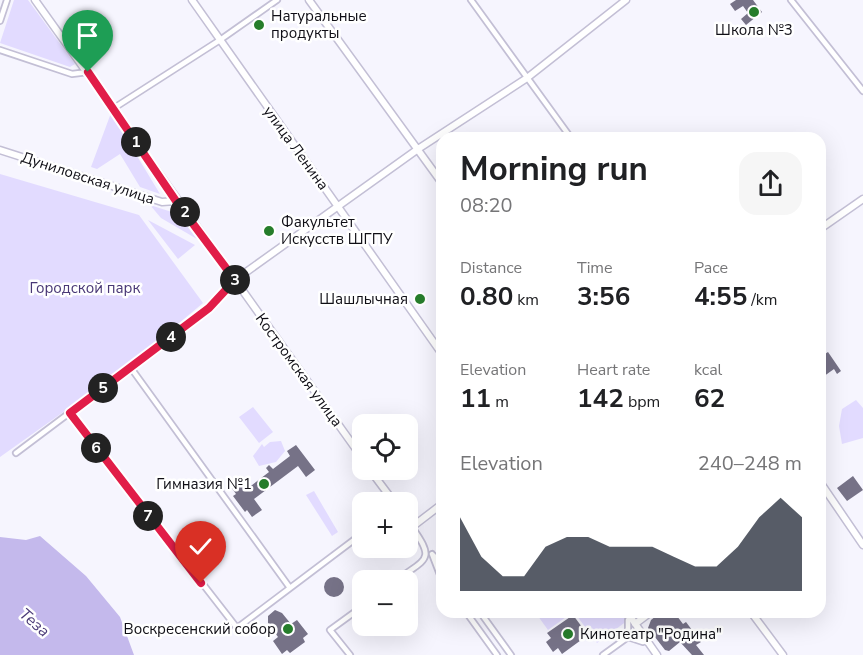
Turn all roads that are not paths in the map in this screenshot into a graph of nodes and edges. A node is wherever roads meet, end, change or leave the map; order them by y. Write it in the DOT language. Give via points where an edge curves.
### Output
graph roads {
  1 [pos="7,0"];
  2 [pos="35,0"];
  3 [pos="192,0"];
  4 [pos="276,0"];
  5 [pos="309,0"];
  6 [pos="471,0"];
  7 [pos="626,0"];
  8 [pos="792,0"];
  9 [pos="0,21"];
  10 [pos="220,40"];
  11 [pos="0,51"];
  12 [pos="88,72"];
  13 [pos="527,78"];
  14 [pos="863,91"];
  15 [pos="114,108"];
  16 [pos="444,132"];
  17 [pos="567,132"];
  18 [pos="436,137"];
  19 [pos="418,149"];
  20 [pos="0,150"];
  21 [pos="436,174"];
  22 [pos="863,199"];
  23 [pos="176,201"];
  24 [pos="338,206"];
  25 [pos="826,225"];
  26 [pos="235,280"];
  27 [pos="436,345"];
  28 [pos="131,368"];
  29 [pos="70,413"];
  30 [pos="352,444"];
  31 [pos="16,453"];
  32 [pos="826,492"];
  33 [pos="436,508"];
  34 [pos="418,519"];
  35 [pos="418,535"];
  36 [pos="352,541"];
  37 [pos="863,545"];
  38 [pos="426,546"];
  39 [pos="432,554"];
  40 [pos="436,558"];
  41 [pos="436,564"];
  42 [pos="410,570"];
  43 [pos="290,588"];
  44 [pos="352,614"];
  45 [pos="470,618"];
  46 [pos="484,618"];
  47 [pos="631,618"];
  48 [pos="643,618"];
  49 [pos="755,618"];
  50 [pos="628,620"];
  51 [pos="635,624"];
  52 [pos="628,637"];
  53 [pos="643,642"];
  54 [pos="350,655"];
  55 [pos="497,655"];
  56 [pos="511,655"];
  57 [pos="603,655"];
  58 [pos="657,655"];
  59 [pos="783,655"];
  1 -- 9 [label="street"];
  2 -- 12 [label="main road, Костромская улица"];
  3 -- 10 [label="main road, улица Ленина"];
  4 -- 10 [label="street"];
  5 -- 19 [label="main road"];
  6 -- 13 [label="street"];
  7 -- 13 [label="main road"];
  8 -- 14 [label="street"];
  10 -- 15 [label="street"];
  10 -- 24 [label="main road, улица Ленина"];
  11 -- 12 [label="street" via="72,74"];
  12 -- 15 [label="main road, Костромская улица"];
  13 -- 16 [label="main road"];
  13 -- 17 [label="street"];
  15 -- 23 [label="main road, Костромская улица"];
  18 -- 19 [label="main road"];
  19 -- 21 [label="main road"];
  19 -- 24 [label="main road"];
  20 -- 23 [label="main road, Дуниловская улица" via="162,202"];
  22 -- 25 [label="main road"];
  23 -- 26 [label="main road, Костромская улица"];
  24 -- 26 [label="main road"];
  24 -- 27 [label="main road, улица Ленина"];
  26 -- 28 [label="street" via="209,308"];
  26 -- 30 [label="main road, Костромская улица"];
  28 -- 29 [label="street"];
  28 -- 43 [label="street"];
  29 -- 31 [label="street"];
  29 -- 43 [label="street" via="237,628"];
  32 -- 37 [label="main road"];
  33 -- 34 [label="main road"];
  35 -- 38 [label="street"];
  36 -- 43 [label="street"];
  38 -- 39 [label="street"];
  38 -- 42 [label="street" via="424,560"];
  39 -- 40 [label="street"];
  39 -- 41 [label="street"];
  44 -- 54 [label="street" via="330,630"];
  45 -- 55 [label="street"];
  46 -- 56 [label="street"];
  47 -- 51 [label="main road"];
  48 -- 51 [label="main road"];
  49 -- 59 [label="main road"];
  50 -- 52 [label="street"];
  51 -- 58 [label="main road"];
  52 -- 53 [label="street"];
  52 -- 57 [label="street"];
}
